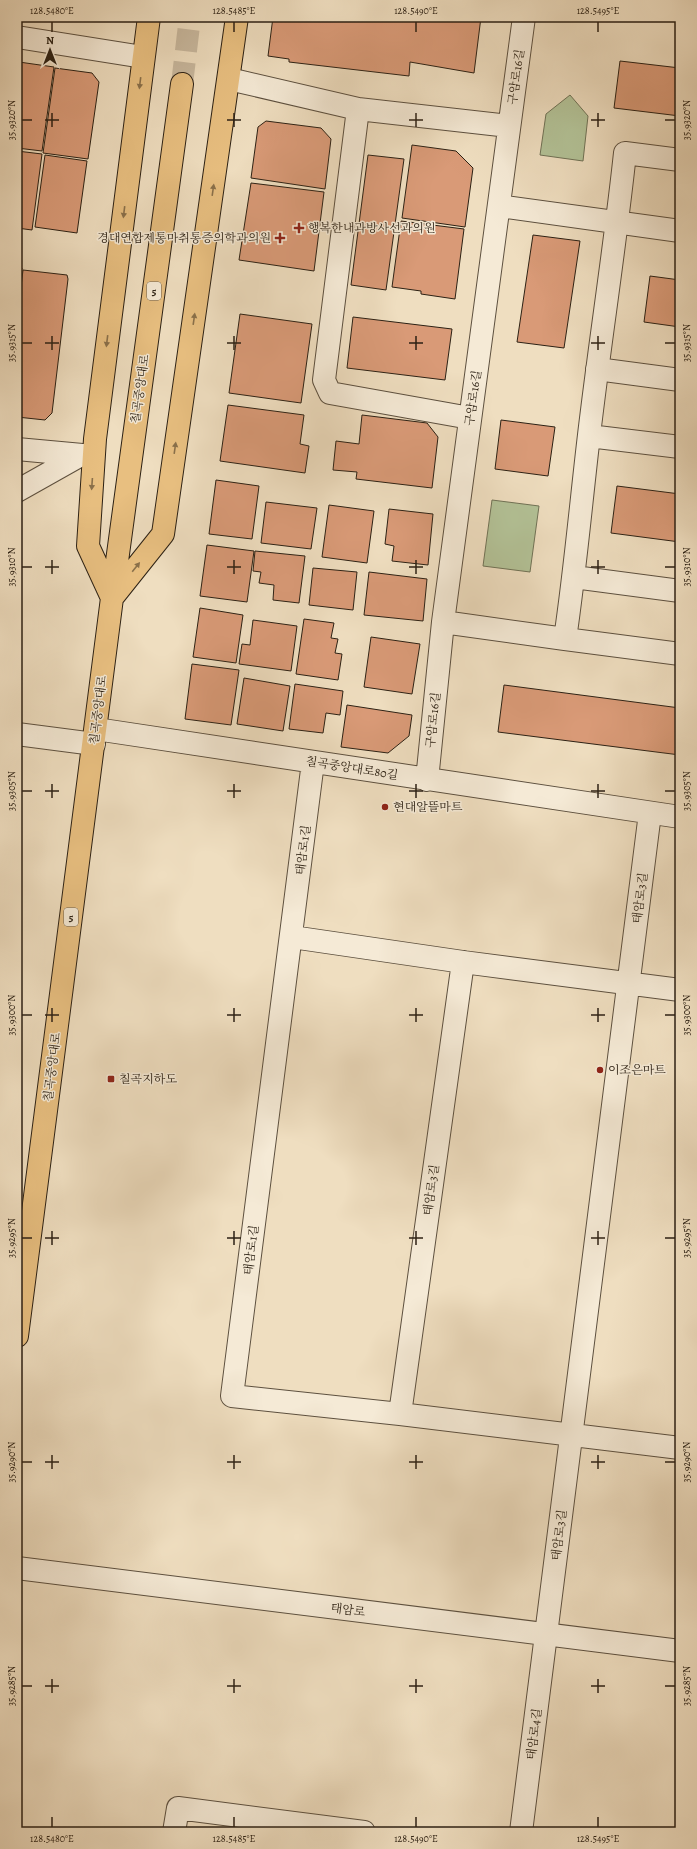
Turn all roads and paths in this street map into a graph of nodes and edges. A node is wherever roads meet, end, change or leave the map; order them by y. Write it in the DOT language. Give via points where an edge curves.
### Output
graph roads {
  1 [pos="149,17"];
  2 [pos="237,17"];
  3 [pos="524,17"];
  4 [pos="17,37"];
  5 [pos="143,57"];
  6 [pos="229,79"];
  7 [pos="182,84"];
  8 [pos="358,109"];
  9 [pos="509,126"];
  10 [pos="680,160"];
  11 [pos="498,206"];
  12 [pos="618,223"];
  13 [pos="680,231"];
  14 [pos="597,369"];
  15 [pos="680,380"];
  16 [pos="470,418"];
  17 [pos="589,436"];
  18 [pos="680,447"];
  19 [pos="17,449"];
  20 [pos="87,455"];
  21 [pos="17,491"];
  22 [pos="574,577"];
  23 [pos="680,591"];
  24 [pos="112,598"];
  25 [pos="443,622"];
  26 [pos="566,639"];
  27 [pos="680,654"];
  28 [pos="17,734"];
  29 [pos="95,737"];
  30 [pos="313,762"];
  31 [pos="427,780"];
  32 [pos="650,813"];
  33 [pos="680,817"];
  34 [pos="292,937"];
  35 [pos="463,962"];
  36 [pos="630,983"];
  37 [pos="680,990"];
  38 [pos="17,1336"];
  39 [pos="400,1414"];
  40 [pos="572,1435"];
  41 [pos="680,1448"];
  42 [pos="17,1568"];
  43 [pos="546,1635"];
  44 [pos="680,1650"];
  45 [pos="340,1830"];
  46 [pos="174,1832"];
  47 [pos="364,1832"];
  48 [pos="521,1832"];
  1 -- 5 [label="main road"];
  2 -- 6 [label="main road"];
  3 -- 9 [label="street, 구암로16길"];
  4 -- 5 [label="street"];
  5 -- 20 [label="main road, one-way"];
  6 -- 8 [label="street"];
  24 -- 6 [label="main road, one-way" via="163,534"];
  7 -- 24 [label="main road, 칠곡중앙대로 / 5"];
  8 -- 9 [label="street"];
  8 -- 16 [label="street" via="324,380 330,394"];
  9 -- 11 [label="street, 구암로16길"];
  10 -- 12 [label="street" via="625,153"];
  11 -- 12 [label="street"];
  11 -- 16 [label="street, 구암로16길"];
  12 -- 13 [label="street"];
  12 -- 14 [label="street"];
  14 -- 15 [label="street"];
  14 -- 17 [label="street"];
  16 -- 25 [label="street, 구암로16길"];
  17 -- 18 [label="street"];
  17 -- 22 [label="street"];
  19 -- 20 [label="street"];
  20 -- 21 [label="street"];
  20 -- 24 [label="main road, one-way" via="88,546"];
  22 -- 23 [label="street"];
  22 -- 26 [label="street"];
  24 -- 29 [label="main road, 칠곡중앙대로 / 5"];
  25 -- 26 [label="street"];
  25 -- 31 [label="street, 구암로16길"];
  26 -- 27 [label="street"];
  28 -- 29 [label="street, 칠곡중앙대로80길"];
  29 -- 30 [label="street, 칠곡중앙대로80길"];
  29 -- 38 [label="main road, 칠곡중앙대로 / 5"];
  30 -- 31 [label="street, 칠곡중앙대로80길"];
  30 -- 34 [label="street, 태암로1길"];
  31 -- 32 [label="street, 칠곡중앙대로80길"];
  32 -- 33 [label="street, 칠곡중앙대로80길"];
  32 -- 36 [label="street, 태암로3길"];
  34 -- 35 [label="street"];
  34 -- 39 [label="street, 태암로1길" via="232,1396"];
  35 -- 36 [label="street"];
  35 -- 39 [label="street, 태암로3길"];
  36 -- 37 [label="street"];
  36 -- 40 [label="street, 태암로3길"];
  39 -- 40 [label="street"];
  40 -- 41 [label="street"];
  40 -- 43 [label="street, 태암로3길"];
  42 -- 43 [label="street, 태암로"];
  43 -- 44 [label="street, 태암로"];
  43 -- 48 [label="street, 태암로4길"];
  45 -- 46 [label="street" via="178,1808"];
  45 -- 47 [label="street"];
}
